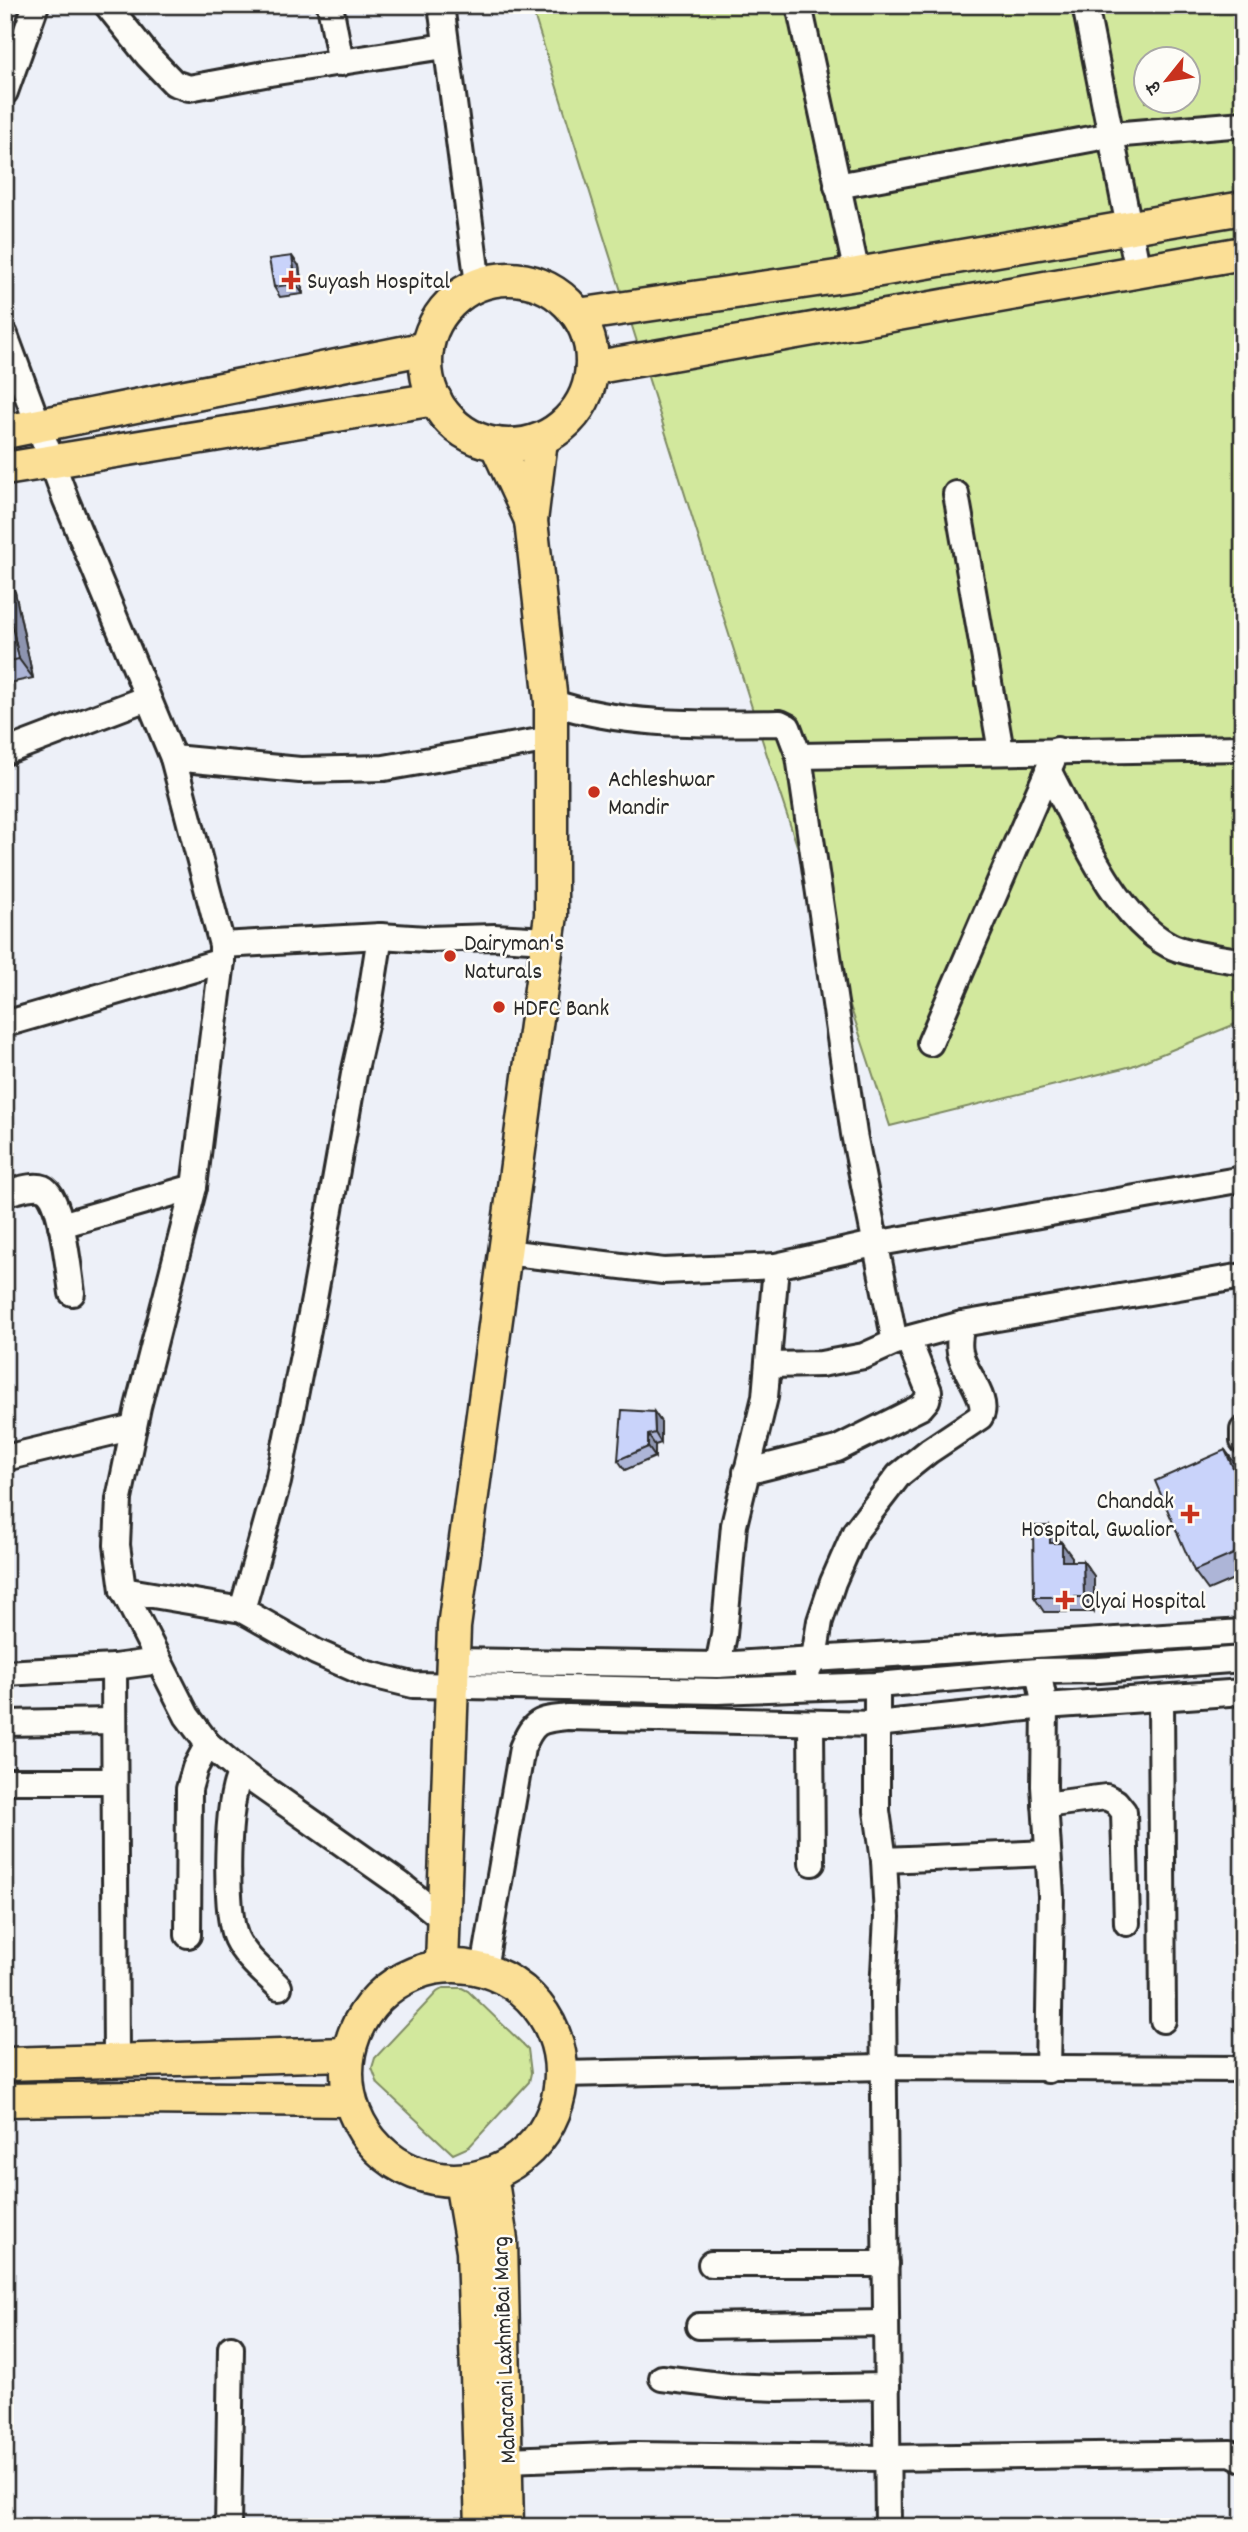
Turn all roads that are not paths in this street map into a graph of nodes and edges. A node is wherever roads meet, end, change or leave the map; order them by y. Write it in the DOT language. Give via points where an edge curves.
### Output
graph roads {
  1 [pos="36,5"];
  2 [pos="107,5"];
  3 [pos="330,5"];
  4 [pos="441,5"];
  5 [pos="799,5"];
  6 [pos="1085,5"];
  7 [pos="445,46"];
  8 [pos="341,63"];
  9 [pos="5,92"];
  10 [pos="1243,124"];
  11 [pos="1112,135"];
  12 [pos="837,186"];
  13 [pos="1243,208"];
  14 [pos="1130,228"];
  15 [pos="1243,253"];
  16 [pos="1138,272"];
  17 [pos="857,274"];
  18 [pos="478,284"];
  19 [pos="578,315"];
  20 [pos="5,335"];
  21 [pos="427,348"];
  22 [pos="592,368"];
  23 [pos="435,399"];
  24 [pos="41,426"];
  25 [pos="5,432"];
  26 [pos="541,440"];
  27 [pos="496,444"];
  28 [pos="53,460"];
  29 [pos="5,469"];
  30 [pos="956,494"];
  31 [pos="531,521"];
  32 [pos="147,698"];
  33 [pos="551,702"];
  34 [pos="551,739"];
  35 [pos="1243,748"];
  36 [pos="1001,751"];
  37 [pos="5,752"];
  38 [pos="799,756"];
  39 [pos="173,758"];
  40 [pos="1053,760"];
  41 [pos="380,936"];
  42 [pos="547,940"];
  43 [pos="222,953"];
  44 [pos="1243,962"];
  45 [pos="5,1024"];
  46 [pos="930,1043"];
  47 [pos="1243,1179"];
  48 [pos="194,1187"];
  49 [pos="5,1193"];
  50 [pos="61,1225"];
  51 [pos="874,1244"];
  52 [pos="505,1252"];
  53 [pos="776,1266"];
  54 [pos="1243,1276"];
  55 [pos="72,1293"];
  56 [pos="962,1324"];
  57 [pos="902,1341"];
  58 [pos="769,1365"];
  59 [pos="134,1427"];
  60 [pos="1243,1430"];
  61 [pos="1243,1441"];
  62 [pos="5,1458"];
  63 [pos="746,1472"];
  64 [pos="123,1590"];
  65 [pos="242,1610"];
  66 [pos="1243,1632"];
  67 [pos="814,1658"];
  68 [pos="1243,1659"];
  69 [pos="159,1661"];
  70 [pos="718,1665"];
  71 [pos="114,1667"];
  72 [pos="1038,1671"];
  73 [pos="5,1673"];
  74 [pos="452,1674"];
  75 [pos="877,1685"];
  76 [pos="802,1687"];
  77 [pos="1243,1692"];
  78 [pos="1161,1698"];
  79 [pos="1045,1706"];
  80 [pos="113,1721"];
  81 [pos="5,1723"];
  82 [pos="811,1723"];
  83 [pos="876,1724"];
  84 [pos="208,1744"];
  85 [pos="241,1772"];
  86 [pos="5,1780"];
  87 [pos="114,1781"];
  88 [pos="1045,1805"];
  89 [pos="1048,1853"];
  90 [pos="884,1860"];
  91 [pos="812,1863"];
  92 [pos="443,1919"];
  93 [pos="1127,1923"];
  94 [pos="188,1936"];
  95 [pos="442,1964"];
  96 [pos="484,1969"];
  97 [pos="279,1987"];
  98 [pos="1163,2020"];
  99 [pos="347,2054"];
  100 [pos="116,2061"];
  101 [pos="5,2064"];
  102 [pos="884,2067"];
  103 [pos="1243,2069"];
  104 [pos="1048,2070"];
  105 [pos="562,2074"];
  106 [pos="5,2100"];
  107 [pos="349,2100"];
  108 [pos="491,2175"];
  109 [pos="460,2181"];
  110 [pos="710,2264"];
  111 [pos="886,2264"];
  112 [pos="886,2323"];
  113 [pos="699,2326"];
  114 [pos="231,2347"];
  115 [pos="663,2378"];
  116 [pos="887,2386"];
  117 [pos="887,2458"];
  118 [pos="1243,2459"];
  119 [pos="507,2460"];
  120 [pos="228,2527"];
  121 [pos="482,2527"];
  122 [pos="507,2527"];
  123 [pos="888,2527"];
  1 -- 9 [label="street"];
  2 -- 8 [label="street" via="174,83 189,88"];
  3 -- 8 [label="street"];
  4 -- 7 [label="street"];
  5 -- 12 [label="street"];
  6 -- 11 [label="street"];
  7 -- 8 [label="street"];
  7 -- 18 [label="street"];
  10 -- 11 [label="street"];
  11 -- 12 [label="street"];
  11 -- 14 [label="street"];
  12 -- 17 [label="street"];
  13 -- 14 [label="main road"];
  14 -- 16 [label="street"];
  14 -- 17 [label="main road"];
  15 -- 16 [label="main road"];
  16 -- 22 [label="main road"];
  17 -- 19 [label="main road"];
  18 -- 19 [label="main road" via="505,279 534,282 558,295"];
  18 -- 21 [label="main road" via="454,299 436,321"];
  19 -- 22 [label="main road" via="590,341"];
  20 -- 24 [label="street"];
  21 -- 23 [label="main road" via="427,374"];
  21 -- 24 [label="main road"];
  22 -- 26 [label="main road" via="586,395 571,418"];
  23 -- 27 [label="main road" via="450,421 472,436"];
  23 -- 28 [label="main road"];
  24 -- 25 [label="main road"];
  24 -- 28 [label="street"];
  26 -- 27 [label="main road"];
  26 -- 31 [label="main road"];
  27 -- 31 [label="main road"];
  28 -- 29 [label="main road"];
  28 -- 32 [label="street"];
  30 -- 36 [label="street"];
  31 -- 33 [label="main road"];
  32 -- 37 [label="street"];
  32 -- 39 [label="street"];
  33 -- 34 [label="main road"];
  33 -- 38 [label="street" via="650,723 780,723 788,727"];
  34 -- 39 [label="street" via="384,768 300,770"];
  34 -- 42 [label="main road" via="551,915"];
  35 -- 40 [label="street"];
  36 -- 38 [label="street"];
  36 -- 40 [label="street"];
  38 -- 51 [label="street"];
  39 -- 43 [label="street"];
  40 -- 44 [label="street" via="1110,886 1137,921 1172,947"];
  40 -- 46 [label="street"];
  41 -- 42 [label="street"];
  41 -- 43 [label="street"];
  41 -- 65 [label="street" via="278,1482"];
  42 -- 52 [label="main road"];
  43 -- 45 [label="street"];
  43 -- 48 [label="street"];
  47 -- 51 [label="street"];
  48 -- 50 [label="street"];
  48 -- 59 [label="street"];
  49 -- 50 [label="street" via="44,1189 53,1197"];
  50 -- 55 [label="street"];
  51 -- 53 [label="street"];
  51 -- 57 [label="street"];
  52 -- 53 [label="street" via="663,1271"];
  52 -- 74 [label="main road" via="454,1627"];
  53 -- 58 [label="street"];
  54 -- 56 [label="street"];
  56 -- 57 [label="street"];
  56 -- 67 [label="street" via="960,1353 984,1411 899,1475 855,1532 825,1608"];
  57 -- 58 [label="street" via="864,1356 821,1364"];
  57 -- 63 [label="street" via="929,1391 921,1407 837,1449"];
  58 -- 63 [label="street" via="757,1439"];
  59 -- 62 [label="street"];
  59 -- 64 [label="street" via="119,1499 117,1545"];
  60 -- 61 [label="street"];
  63 -- 70 [label="street" via="734,1525"];
  64 -- 65 [label="street"];
  64 -- 69 [label="street"];
  65 -- 74 [label="street" via="364,1673 413,1685"];
  66 -- 67 [label="street"];
  67 -- 70 [label="street"];
  67 -- 76 [label="street"];
  68 -- 72 [label="street"];
  69 -- 71 [label="street"];
  69 -- 84 [label="street" via="187,1716"];
  70 -- 74 [label="street"];
  71 -- 73 [label="street"];
  71 -- 80 [label="street"];
  72 -- 75 [label="street"];
  72 -- 79 [label="street"];
  74 -- 76 [label="street" via="717,1691"];
  74 -- 92 [label="main road"];
  75 -- 76 [label="street"];
  75 -- 83 [label="street"];
  77 -- 78 [label="street"];
  78 -- 79 [label="street"];
  78 -- 98 [label="street"];
  79 -- 83 [label="street"];
  79 -- 88 [label="street"];
  80 -- 81 [label="street"];
  80 -- 87 [label="street"];
  82 -- 83 [label="street"];
  82 -- 91 [label="street"];
  82 -- 96 [label="street" via="540,1720 522,1748"];
  83 -- 90 [label="street" via="877,1811"];
  84 -- 85 [label="street"];
  84 -- 94 [label="street" via="189,1789"];
  85 -- 92 [label="street"];
  85 -- 97 [label="street" via="232,1800 232,1929 242,1950"];
  86 -- 87 [label="street"];
  87 -- 100 [label="street"];
  88 -- 89 [label="street"];
  88 -- 93 [label="street" via="1106,1797 1124,1812"];
  89 -- 90 [label="street"];
  89 -- 104 [label="street"];
  90 -- 102 [label="street"];
  92 -- 95 [label="main road"];
  95 -- 96 [label="main road"];
  95 -- 99 [label="main road" via="414,1972 382,1991 359,2020"];
  96 -- 105 [label="main road" via="515,1984 540,2008 556,2039"];
  99 -- 100 [label="main road"];
  99 -- 107 [label="main road"];
  100 -- 101 [label="main road"];
  102 -- 104 [label="street"];
  102 -- 105 [label="street"];
  102 -- 111 [label="street"];
  103 -- 104 [label="street"];
  105 -- 108 [label="main road" via="557,2106 542,2136 520,2159"];
  106 -- 107 [label="main road"];
  107 -- 109 [label="main road" via="361,2127 387,2157 431,2179"];
  108 -- 109 [label="main road"];
  108 -- 119 [label="main road, Maharani LaxhmiBai Marg" via="500,2240"];
  109 -- 121 [label="main road" via="473,2250"];
  110 -- 111 [label="street"];
  111 -- 112 [label="street"];
  112 -- 113 [label="street"];
  112 -- 116 [label="street"];
  114 -- 120 [label="street"];
  115 -- 116 [label="street" via="778,2388"];
  116 -- 117 [label="street"];
  117 -- 118 [label="street" via="1231,2453"];
  117 -- 119 [label="street" via="635,2455"];
  117 -- 123 [label="street"];
  119 -- 122 [label="main road, Maharani LaxhmiBai Marg"];
}
